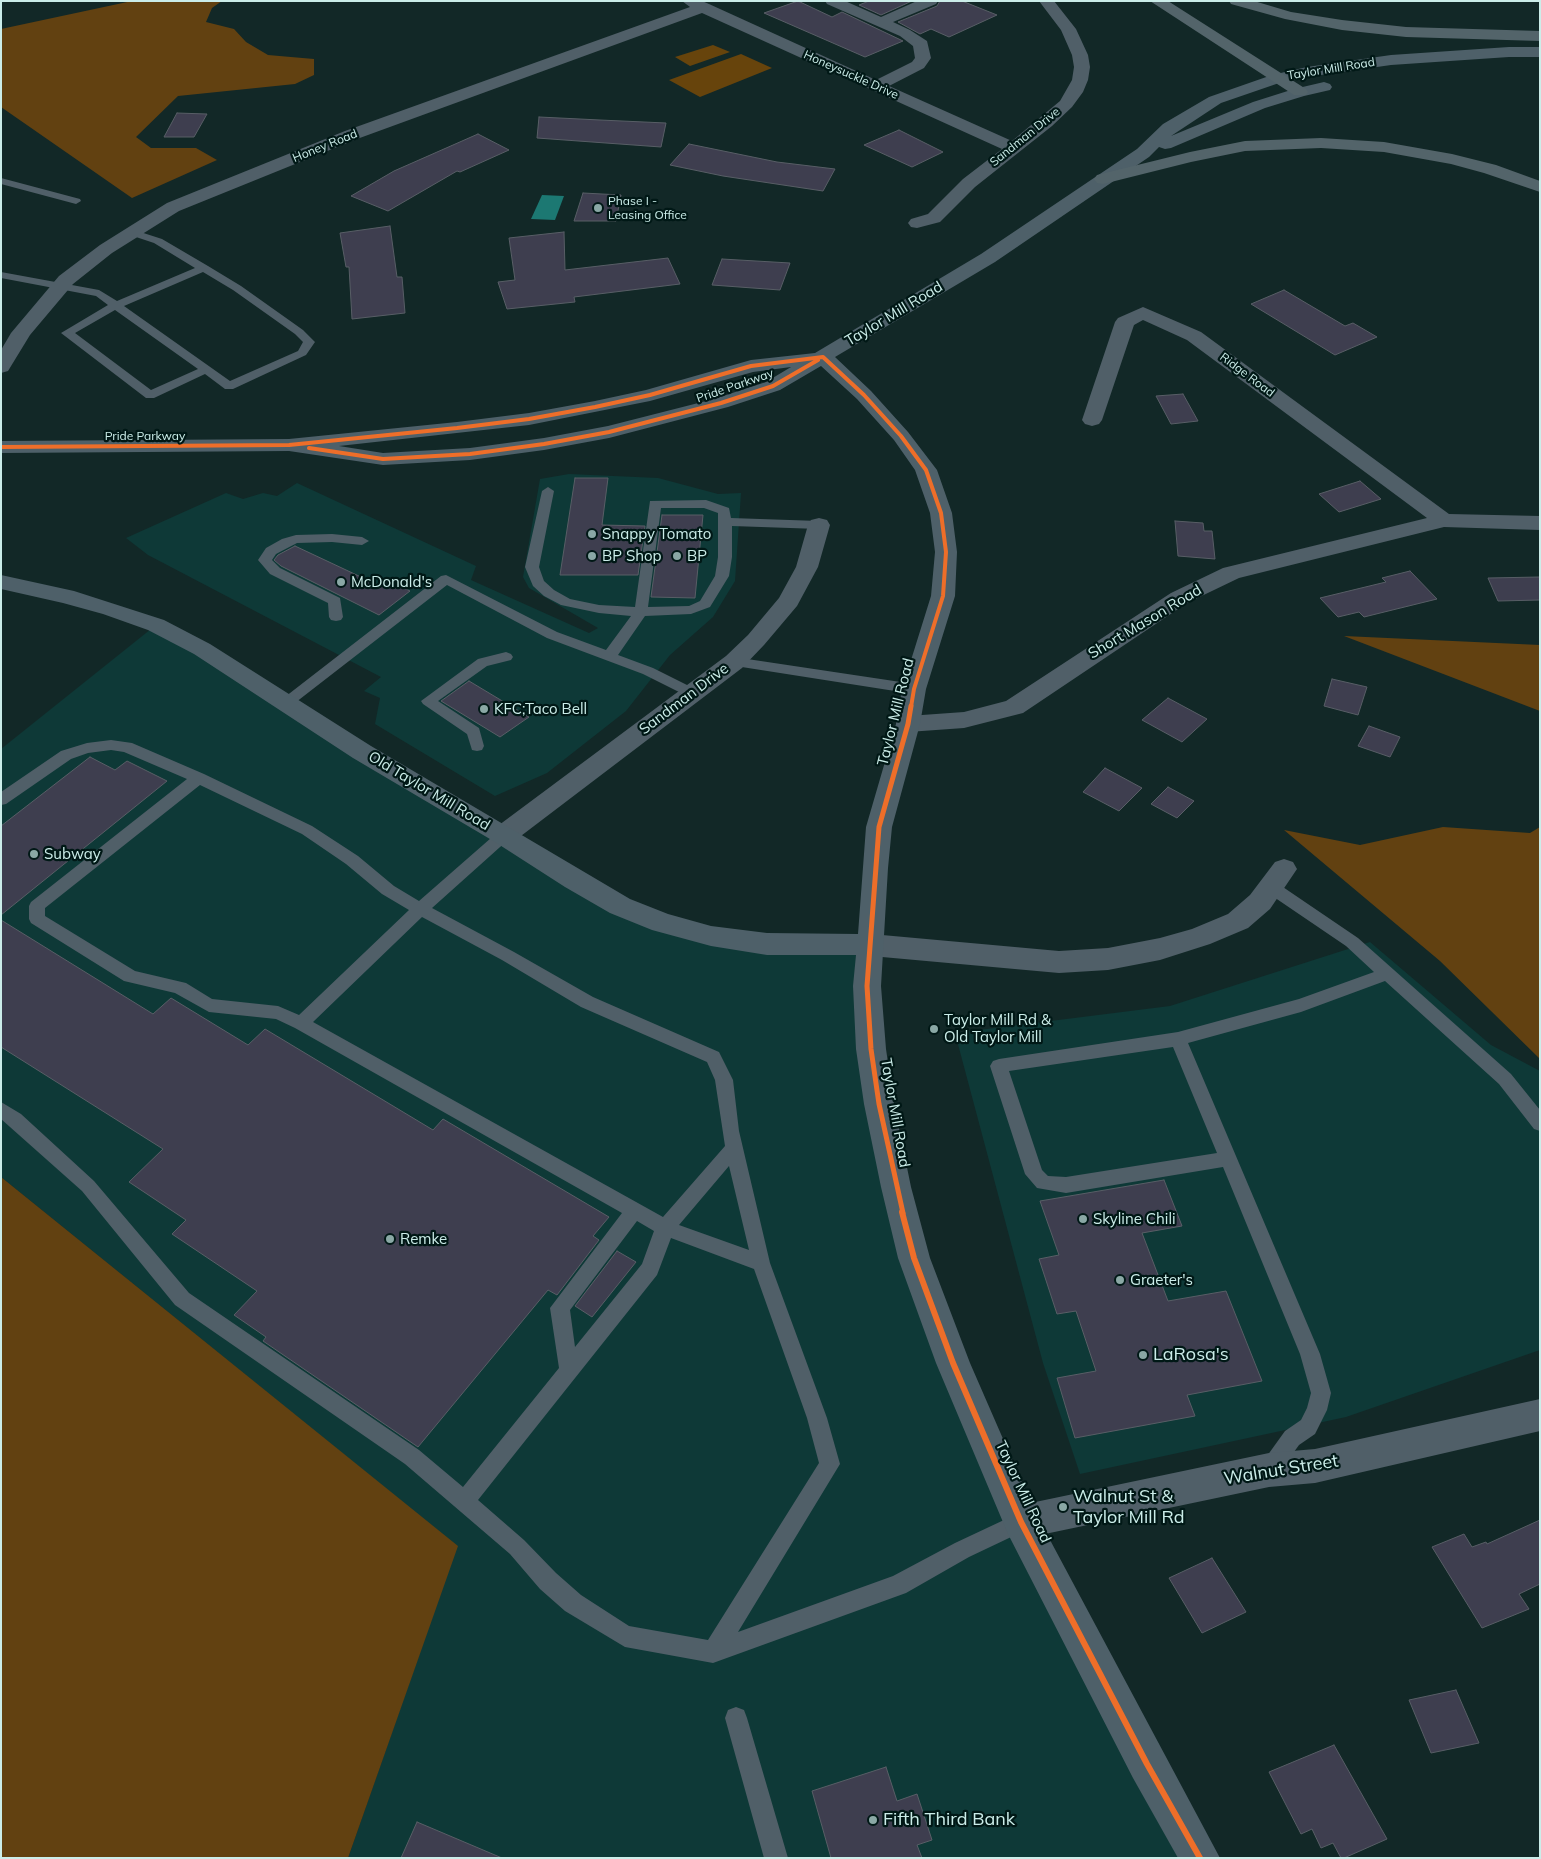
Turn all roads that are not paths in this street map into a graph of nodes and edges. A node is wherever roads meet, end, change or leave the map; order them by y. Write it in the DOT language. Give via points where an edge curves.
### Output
graph roads {
  1 [pos="832,1"];
  2 [pos="931,1"];
  3 [pos="1046,1"];
  4 [pos="1157,1"];
  5 [pos="1236,1"];
  6 [pos="697,4"];
  7 [pos="881,22"];
  8 [pos="1540,36"];
  9 [pos="1540,52"];
  10 [pos="1540,67"];
  11 [pos="1422,74"];
  12 [pos="1278,78"];
  13 [pos="1339,84"];
  14 [pos="876,86"];
  15 [pos="1300,92"];
  16 [pos="1012,147"];
  17 [pos="1143,153"];
  18 [pos="1103,179"];
  19 [pos="1,180"];
  20 [pos="1540,187"];
  21 [pos="76,201"];
  22 [pos="917,223"];
  23 [pos="131,232"];
  24 [pos="204,268"];
  25 [pos="1,275"];
  26 [pos="62,285"];
  27 [pos="116,305"];
  28 [pos="144,326"];
  29 [pos="132,330"];
  30 [pos="164,340"];
  31 [pos="153,345"];
  32 [pos="6,349"];
  33 [pos="824,357"];
  34 [pos="1,367"];
  35 [pos="205,370"];
  36 [pos="1092,420"];
  37 [pos="289,445"];
  38 [pos="1,447"];
  39 [pos="548,491"];
  40 [pos="1444,520"];
  41 [pos="725,522"];
  42 [pos="1540,523"];
  43 [pos="819,525"];
  44 [pos="362,541"];
  45 [pos="1,582"];
  46 [pos="641,612"];
  47 [pos="336,617"];
  48 [pos="506,657"];
  49 [pos="609,657"];
  50 [pos="734,662"];
  51 [pos="914,689"];
  52 [pos="692,694"];
  53 [pos="286,703"];
  54 [pos="908,724"];
  55 [pos="477,746"];
  56 [pos="199,778"];
  57 [pos="1,800"];
  58 [pos="504,835"];
  59 [pos="1277,878"];
  60 [pos="420,910"];
  61 [pos="871,945"];
  62 [pos="1387,974"];
  63 [pos="302,1023"];
  64 [pos="1178,1039"];
  65 [pos="1,1109"];
  66 [pos="1540,1124"];
  67 [pos="734,1148"];
  68 [pos="1228,1159"];
  69 [pos="634,1211"];
  70 [pos="665,1228"];
  71 [pos="761,1263"];
  72 [pos="569,1371"];
  73 [pos="1540,1415"];
  74 [pos="1269,1470"];
  75 [pos="464,1502"];
  76 [pos="1021,1522"];
  77 [pos="712,1652"];
  78 [pos="736,1718"];
  79 [pos="776,1858"];
  80 [pos="1200,1858"];
  1 -- 7 [label="street"];
  2 -- 7 [label="street"];
  3 -- 16 [label="street, Sandman Drive" via="1074,40 1082,67 1080,80 1066,104"];
  4 -- 12 [label="highway"];
  5 -- 8 [label="highway" via="1342,26 1406,32"];
  6 -- 14 [label="street, Honeysuckle Drive"];
  6 -- 23 [label="street, Honey Road" via="351,135 173,207"];
  7 -- 14 [label="street" via="916,39 921,44 922,58 910,71"];
  9 -- 12 [label="main road, Taylor Mill Road" via="1391,60"];
  10 -- 11 [label="main road"];
  12 -- 15 [label="highway"];
  12 -- 17 [label="main road, Taylor Mill Road" via="1215,100 1169,128"];
  13 -- 15 [label="main road, Taylor Mill Road"];
  14 -- 16 [label="street, Honeysuckle Drive"];
  15 -- 17 [label="main road, Taylor Mill Road" via="1225,118"];
  16 -- 22 [label="street, Sandman Drive" via="934,218"];
  17 -- 18 [label="main road, Taylor Mill Road"];
  18 -- 20 [label="highway" via="1235,148 1320,142 1384,147 1452,159"];
  18 -- 33 [label="main road, Taylor Mill Road" via="988,258"];
  19 -- 21 [label="lane"];
  23 -- 24 [label="lane" via="158,241"];
  23 -- 26 [label="street, Honey Road"];
  24 -- 27 [label="lane"];
  24 -- 35 [label="lane" via="260,304 309,342 302,352 229,386"];
  25 -- 26 [label="lane"];
  26 -- 27 [label="lane" via="99,293"];
  26 -- 32 [label="street, Honey Road"];
  27 -- 28 [label="lane"];
  27 -- 35 [label="lane" via="67,333 113,362 150,395"];
  28 -- 29 [label="lane"];
  28 -- 30 [label="lane"];
  30 -- 31 [label="lane"];
  30 -- 35 [label="lane" via="181,359"];
  32 -- 34 [label="street, Honey Road"];
  33 -- 37 [label="main road, Pride Parkway" via="751,366 650,395 529,419"];
  33 -- 37 [label="main road, Pride Parkway" via="773,386 721,403 609,432 544,444 470,454 383,459"];
  33 -- 51 [label="main road, Taylor Mill Road" via="901,436 926,470 941,513 946,552 944,596"];
  36 -- 40 [label="street, Ridge Road" via="1125,322 1143,313 1194,336"];
  37 -- 38 [label="main road, Pride Parkway"];
  39 -- 46 [label="lane" via="532,567 538,583 548,593 566,602 599,609"];
  40 -- 42 [label="street, Short Mason Road"];
  40 -- 54 [label="street, Short Mason Road" via="1231,573 1179,598 1014,707 964,720"];
  41 -- 43 [label="lane"];
  41 -- 46 [label="lane" via="722,576 705,604 691,610"];
  41 -- 46 [label="lane" via="724,511 706,504 655,504"];
  43 -- 50 [label="street, Sandman Drive" via="807,567 788,601"];
  44 -- 47 [label="lane" via="296,539 272,551 265,560 275,571 335,601"];
  45 -- 53 [label="main road, Old Taylor Mill Road" via="66,596 156,626 202,649"];
  46 -- 49 [label="lane"];
  48 -- 55 [label="lane" via="484,662 428,701 474,732"];
  49 -- 52 [label="lane" via="648,671"];
  49 -- 53 [label="lane" via="552,635 446,579"];
  50 -- 51 [label="lane"];
  50 -- 52 [label="street, Sandman Drive"];
  51 -- 54 [label="main road, Taylor Mill Road"];
  52 -- 58 [label="street, Sandman Drive"];
  53 -- 58 [label="main road, Old Taylor Mill Road" via="362,752"];
  54 -- 61 [label="main road, Taylor Mill Road" via="879,826"];
  56 -- 57 [label="lane" via="127,747 111,745 66,755"];
  56 -- 60 [label="lane" via="307,830"];
  56 -- 63 [label="lane" via="37,906 37,919 130,976 180,988 209,1005 278,1013"];
  58 -- 60 [label="lane"];
  58 -- 61 [label="main road, Old Taylor Mill Road" via="620,906 662,923 711,936 767,944"];
  59 -- 61 [label="street" via="1260,902 1238,920 1200,937 1160,949 1108,959 1059,962"];
  59 -- 62 [label="lane"];
  60 -- 63 [label="lane"];
  60 -- 67 [label="lane" via="587,1002 713,1057 724,1080"];
  61 -- 76 [label="main road, Taylor Mill Road" via="867,986 871,1049 896,1187 914,1258 953,1363"];
  62 -- 64 [label="lane" via="1301,1005"];
  62 -- 66 [label="lane" via="1505,1079"];
  63 -- 69 [label="lane"];
  64 -- 68 [label="lane"];
  64 -- 68 [label="lane" via="999,1066 1034,1174 1042,1182 1066,1185"];
  65 -- 75 [label="lane" via="88,1186 182,1300 412,1457"];
  67 -- 70 [label="lane"];
  67 -- 71 [label="lane"];
  68 -- 74 [label="lane" via="1310,1354 1321,1393 1308,1427 1292,1438"];
  69 -- 70 [label="lane"];
  69 -- 72 [label="lane" via="560,1308"];
  70 -- 71 [label="lane"];
  70 -- 72 [label="lane" via="650,1269"];
  71 -- 77 [label="lane" via="817,1418 830,1464"];
  72 -- 75 [label="lane"];
  73 -- 74 [label="street, Walnut Street" via="1315,1466"];
  74 -- 76 [label="street, Walnut Street"];
  75 -- 77 [label="lane" via="517,1547 548,1582 625,1636"];
  76 -- 77 [label="lane" via="898,1585"];
  76 -- 80 [label="main road, Taylor Mill Road" via="1146,1764"];
  78 -- 79 [label="lane"];
}
